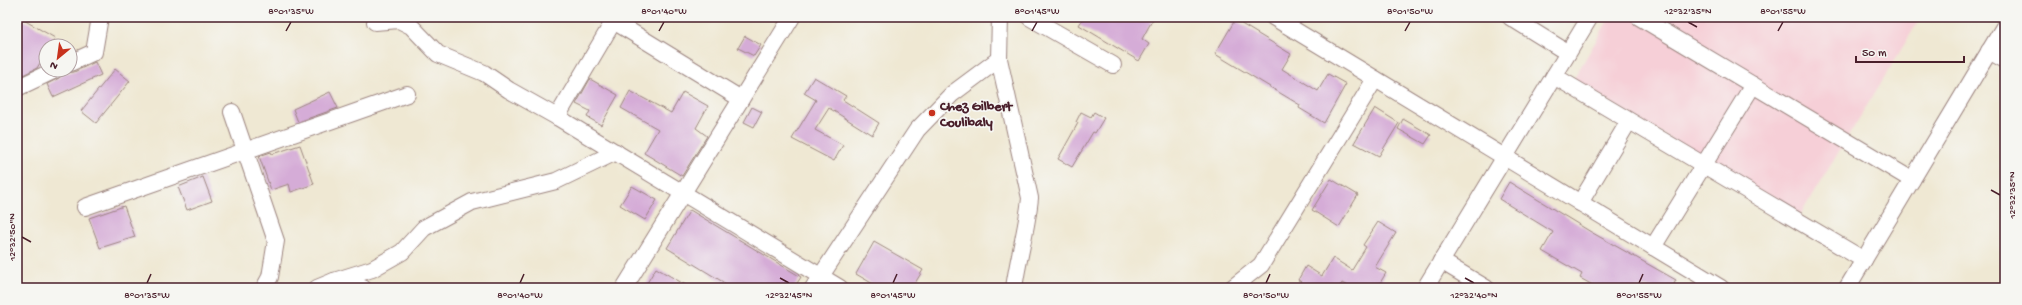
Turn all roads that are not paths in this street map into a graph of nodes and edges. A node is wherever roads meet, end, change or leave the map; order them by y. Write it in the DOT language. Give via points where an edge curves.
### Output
graph roads {
  1 [pos="100,17"];
  2 [pos="792,17"];
  3 [pos="1000,17"];
  4 [pos="1029,17"];
  5 [pos="1273,17"];
  6 [pos="1510,17"];
  7 [pos="1590,17"];
  8 [pos="1639,17"];
  9 [pos="612,18"];
  10 [pos="374,22"];
  11 [pos="2005,25"];
  12 [pos="1989,51"];
  13 [pos="1568,53"];
  14 [pos="78,59"];
  15 [pos="999,59"];
  16 [pos="2005,60"];
  17 [pos="1113,65"];
  18 [pos="1554,76"];
  19 [pos="38,78"];
  20 [pos="1375,79"];
  21 [pos="1753,85"];
  22 [pos="17,88"];
  23 [pos="407,94"];
  24 [pos="742,99"];
  25 [pos="232,112"];
  26 [pos="557,117"];
  27 [pos="1629,121"];
  28 [pos="244,151"];
  29 [pos="616,152"];
  30 [pos="1504,157"];
  31 [pos="1704,165"];
  32 [pos="1912,180"];
  33 [pos="682,193"];
  34 [pos="1580,203"];
  35 [pos="85,207"];
  36 [pos="1653,247"];
  37 [pos="1864,260"];
  38 [pos="1441,261"];
  39 [pos="334,281"];
  40 [pos="817,282"];
  41 [pos="264,288"];
  42 [pos="317,288"];
  43 [pos="363,288"];
  44 [pos="624,288"];
  45 [pos="840,288"];
  46 [pos="1014,288"];
  47 [pos="1232,288"];
  48 [pos="1425,288"];
  49 [pos="1486,288"];
  50 [pos="1721,288"];
  51 [pos="1847,288"];
  1 -- 14 [label="street" via="94,52"];
  2 -- 24 [label="street"];
  3 -- 15 [label="street"];
  4 -- 17 [label="street"];
  5 -- 20 [label="street"];
  6 -- 13 [label="street"];
  7 -- 13 [label="street"];
  8 -- 21 [label="street"];
  9 -- 24 [label="street"];
  9 -- 26 [label="street"];
  10 -- 26 [label="street" via="399,20 410,26 438,54 484,73"];
  11 -- 12 [label="street"];
  12 -- 16 [label="street"];
  12 -- 32 [label="street"];
  13 -- 18 [label="street"];
  15 -- 40 [label="street" via="952,94 917,130"];
  15 -- 46 [label="street" via="1030,198 1028,222 1017,263"];
  18 -- 27 [label="street"];
  18 -- 30 [label="street"];
  19 -- 22 [label="street"];
  20 -- 30 [label="street"];
  20 -- 47 [label="street" via="1261,265"];
  21 -- 31 [label="street"];
  21 -- 32 [label="street"];
  23 -- 28 [label="street"];
  24 -- 33 [label="street"];
  25 -- 28 [label="street"];
  26 -- 29 [label="street"];
  27 -- 31 [label="street"];
  27 -- 34 [label="street"];
  28 -- 35 [label="street"];
  28 -- 41 [label="street" via="276,241 270,277"];
  29 -- 33 [label="street"];
  29 -- 39 [label="street" via="556,181 472,202 424,228 402,252 372,269"];
  30 -- 34 [label="street"];
  30 -- 38 [label="street"];
  31 -- 36 [label="street"];
  31 -- 37 [label="street"];
  32 -- 37 [label="street"];
  33 -- 40 [label="street"];
  33 -- 44 [label="street"];
  34 -- 36 [label="street"];
  36 -- 50 [label="street"];
  37 -- 51 [label="street"];
  38 -- 48 [label="street"];
  38 -- 49 [label="street"];
  39 -- 42 [label="street"];
  39 -- 43 [label="street"];
  40 -- 45 [label="street"];
}
